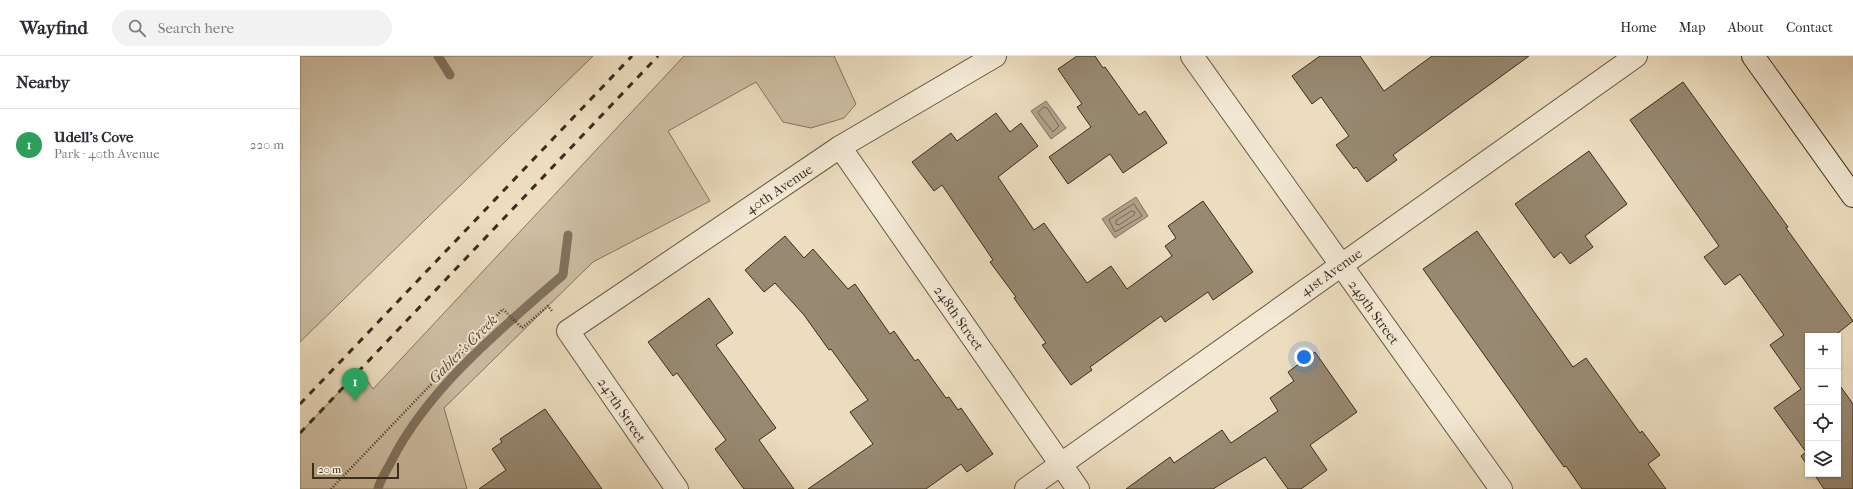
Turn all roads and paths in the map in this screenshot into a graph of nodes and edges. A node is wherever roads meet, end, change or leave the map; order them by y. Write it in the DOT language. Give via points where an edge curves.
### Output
graph roads {
  1 [pos="995,56"];
  2 [pos="1192,56"];
  3 [pos="1636,56"];
  4 [pos="1753,56"];
  5 [pos="840,147"];
  6 [pos="1853,196"];
  7 [pos="1341,265"];
  8 [pos="522,328"];
  9 [pos="568,331"];
  10 [pos="1060,465"];
  11 [pos="330,489"];
  12 [pos="677,489"];
  13 [pos="1026,489"];
  14 [pos="1078,489"];
  15 [pos="1501,489"];
  1 -- 5 [label="street, 40th Avenue"];
  2 -- 7 [label="street, 249th Street"];
  3 -- 7 [label="street, 41st Avenue"];
  4 -- 6 [label="street"];
  5 -- 9 [label="street, 40th Avenue"];
  5 -- 10 [label="street, 248th Street"];
  7 -- 10 [label="street, 41st Avenue"];
  7 -- 15 [label="street, 249th Street"];
  8 -- 11 [label="path" via="503,308"];
  9 -- 12 [label="street, 247th Street"];
  10 -- 13 [label="street, 41st Avenue"];
  10 -- 14 [label="street, 248th Street"];
}
